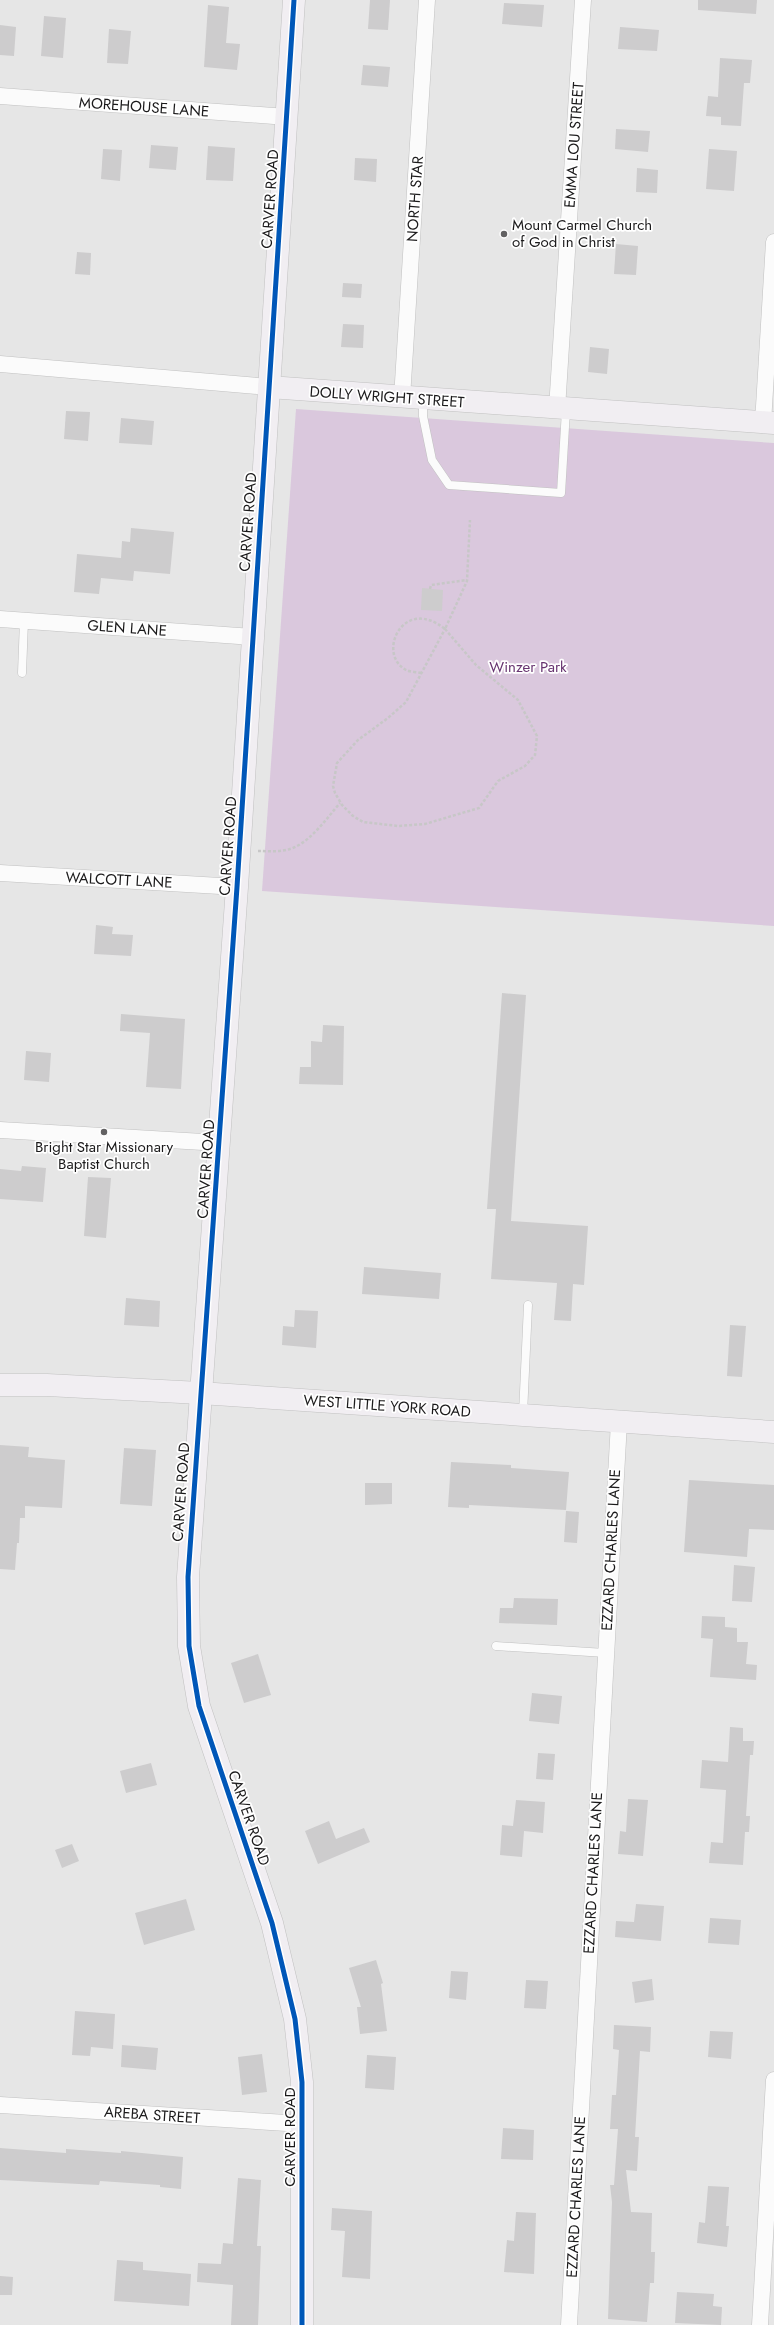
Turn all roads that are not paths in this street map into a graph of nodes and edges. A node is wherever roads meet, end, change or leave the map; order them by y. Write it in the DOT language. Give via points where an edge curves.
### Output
graph roads {
  1 [pos="294,0"];
  2 [pos="427,0"];
  3 [pos="583,0"];
  4 [pos="0,96"];
  5 [pos="287,118"];
  6 [pos="774,242"];
  7 [pos="0,364"];
  8 [pos="269,387"];
  9 [pos="413,399"];
  10 [pos="561,410"];
  11 [pos="768,423"];
  12 [pos="0,619"];
  13 [pos="24,621"];
  14 [pos="253,637"];
  15 [pos="22,673"];
  16 [pos="0,873"];
  17 [pos="238,887"];
  18 [pos="0,1130"];
  19 [pos="220,1143"];
  20 [pos="528,1305"];
  21 [pos="0,1385"];
  22 [pos="200,1393"];
  23 [pos="523,1415"];
  24 [pos="619,1422"];
  25 [pos="774,1432"];
  26 [pos="496,1646"];
  27 [pos="605,1653"];
  28 [pos="774,2080"];
  29 [pos="0,2105"];
  30 [pos="303,2124"];
  31 [pos="302,2325"];
  32 [pos="569,2325"];
  33 [pos="760,2325"];
  1 -- 5 [label="street, CARVER ROAD"];
  2 -- 9 [label="street, NORTH STAR"];
  3 -- 10 [label="street, EMMA LOU STREET"];
  4 -- 5 [label="street, MOREHOUSE LANE"];
  5 -- 8 [label="street, CARVER ROAD"];
  6 -- 11 [label="street"];
  7 -- 8 [label="street, DOLLY WRIGHT STREET"];
  8 -- 9 [label="street, DOLLY WRIGHT STREET"];
  8 -- 14 [label="street, CARVER ROAD"];
  9 -- 10 [label="street, DOLLY WRIGHT STREET"];
  9 -- 10 [label="lane" via="424,416 432,460 449,485 561,493"];
  10 -- 11 [label="street, DOLLY WRIGHT STREET"];
  12 -- 13 [label="street, GLEN LANE"];
  13 -- 14 [label="street, GLEN LANE"];
  13 -- 15 [label="lane"];
  14 -- 17 [label="street, CARVER ROAD"];
  16 -- 17 [label="street, WALCOTT LANE"];
  17 -- 19 [label="street, CARVER ROAD"];
  18 -- 19 [label="street"];
  19 -- 22 [label="street, CARVER ROAD"];
  20 -- 23 [label="lane"];
  21 -- 22 [label="street, WEST LITTLE YORK ROAD"];
  22 -- 23 [label="street, WEST LITTLE YORK ROAD"];
  22 -- 30 [label="street, CARVER ROAD" via="188,1577 187,1614 192,1675 199,1706 281,1955 295,2019 302,2082"];
  23 -- 24 [label="street, WEST LITTLE YORK ROAD"];
  24 -- 25 [label="street, WEST LITTLE YORK ROAD"];
  24 -- 27 [label="street, EZZARD CHARLES LANE"];
  26 -- 27 [label="lane"];
  27 -- 32 [label="street, EZZARD CHARLES LANE"];
  28 -- 33 [label="street"];
  29 -- 30 [label="street, AREBA STREET"];
  30 -- 31 [label="street, CARVER ROAD"];
}
